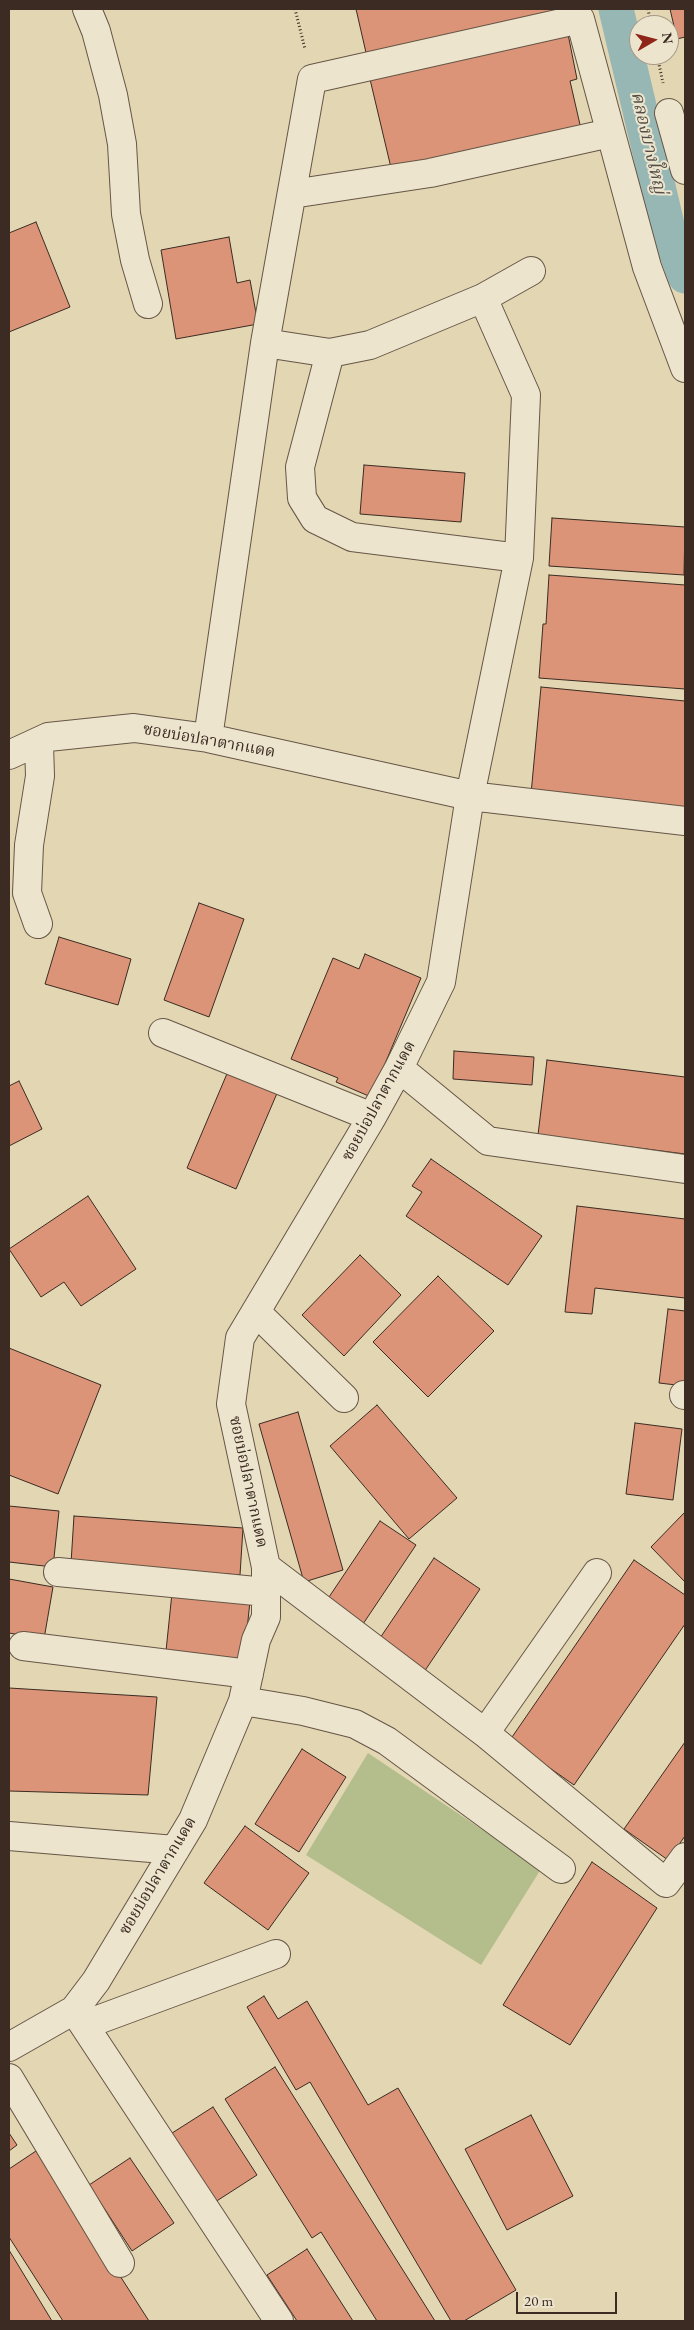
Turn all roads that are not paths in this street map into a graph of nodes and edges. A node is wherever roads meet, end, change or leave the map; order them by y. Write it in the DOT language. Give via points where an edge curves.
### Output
graph roads {
  1 [pos="87,9"];
  2 [pos="669,113"];
  3 [pos="610,133"];
  4 [pos="685,170"];
  5 [pos="292,194"];
  6 [pos="531,271"];
  7 [pos="483,298"];
  8 [pos="148,304"];
  9 [pos="265,343"];
  10 [pos="330,353"];
  11 [pos="685,368"];
  12 [pos="519,558"];
  13 [pos="48,737"];
  14 [pos="208,738"];
  15 [pos="9,754"];
  16 [pos="470,796"];
  17 [pos="685,821"];
  18 [pos="38,924"];
  19 [pos="163,1033"];
  20 [pos="399,1068"];
  21 [pos="372,1117"];
  22 [pos="685,1169"];
  23 [pos="256,1312"];
  24 [pos="344,1398"];
  25 [pos="58,1572"];
  26 [pos="597,1573"];
  27 [pos="266,1579"];
  28 [pos="23,1646"];
  29 [pos="249,1674"];
  30 [pos="243,1701"];
  31 [pos="485,1733"];
  32 [pos="9,1836"];
  33 [pos="174,1850"];
  34 [pos="685,1857"];
  35 [pos="561,1869"];
  36 [pos="276,1954"];
  37 [pos="79,2018"];
  38 [pos="9,2047"];
  39 [pos="9,2078"];
  40 [pos="120,2263"];
  41 [pos="279,2321"];
  1 -- 8 [label="street" via="113,96 122,144 126,214"];
  2 -- 4 [label="street"];
  3 -- 5 [label="street" via="430,173"];
  3 -- 5 [label="street" via="580,19 312,79"];
  3 -- 11 [label="street" via="647,267"];
  5 -- 9 [label="street"];
  6 -- 7 [label="street"];
  7 -- 10 [label="street" via="370,345"];
  7 -- 12 [label="street" via="526,395"];
  9 -- 10 [label="street"];
  9 -- 14 [label="street"];
  10 -- 12 [label="street" via="300,467 302,498 315,519 352,537"];
  12 -- 16 [label="street"];
  13 -- 14 [label="street, ซอยบ่อปลาตากแดด" via="134,728"];
  13 -- 15 [label="street, ซอยบ่อปลาตากแดด"];
  13 -- 18 [label="street" via="39,744 40,776 29,845 27,893"];
  14 -- 16 [label="street, ซอยบ่อปลาตากแดด"];
  16 -- 17 [label="street, ซอยบ่อปลาตากแดด"];
  16 -- 20 [label="street, ซอยบ่อปลาตากแดด" via="441,982"];
  19 -- 21 [label="street"];
  20 -- 21 [label="street, ซอยบ่อปลาตากแดด"];
  20 -- 22 [label="street" via="488,1141"];
  21 -- 23 [label="street, ซอยบ่อปลาตากแดด"];
  23 -- 24 [label="street"];
  23 -- 27 [label="street, ซอยบ่อปลาตากแดด" via="240,1338 231,1404"];
  25 -- 27 [label="street"];
  26 -- 31 [label="street"];
  27 -- 29 [label="street, ซอยบ่อปลาตากแดด" via="266,1617 256,1640"];
  27 -- 31 [label="street"];
  28 -- 29 [label="street"];
  29 -- 30 [label="street, ซอยบ่อปลาตากแดด"];
  30 -- 33 [label="street, ซอยบ่อปลาตากแดด" via="193,1820"];
  30 -- 35 [label="street" via="355,1724 387,1741"];
  31 -- 34 [label="street" via="666,1883"];
  32 -- 33 [label="street"];
  33 -- 37 [label="street, ซอยบ่อปลาตากแดด" via="96,1981"];
  36 -- 37 [label="street"];
  37 -- 38 [label="street, ซอยบ่อปลาตากแดด"];
  37 -- 41 [label="street"];
  39 -- 40 [label="street"];
}
